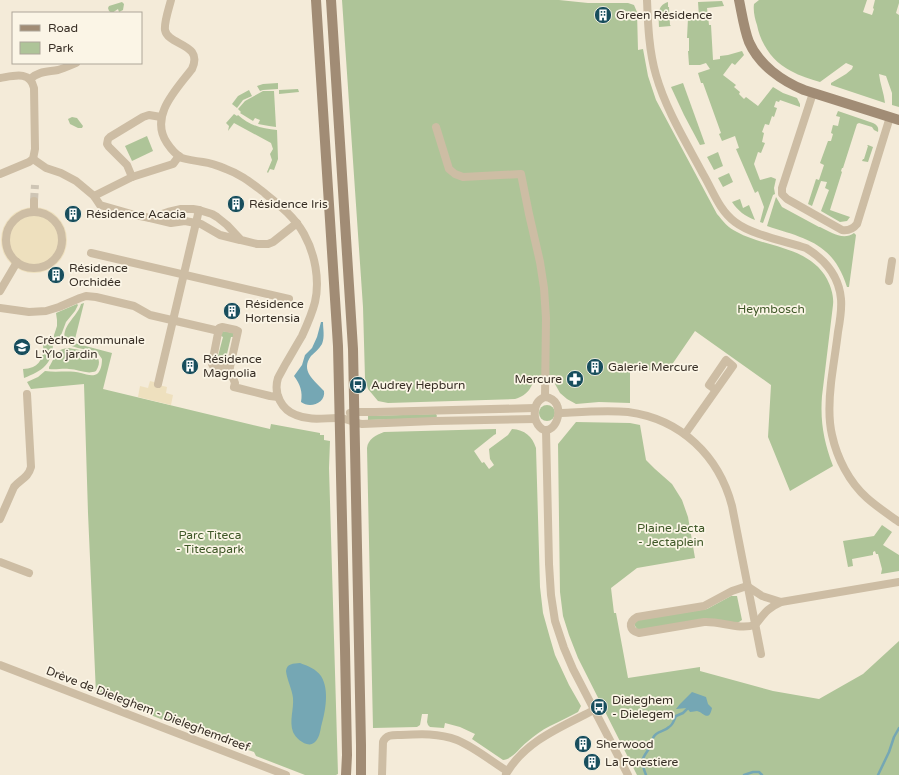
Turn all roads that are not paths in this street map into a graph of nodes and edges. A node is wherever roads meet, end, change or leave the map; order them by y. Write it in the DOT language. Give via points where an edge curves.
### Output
graph roads {
  1 [pos="171,0"];
  2 [pos="316,0"];
  3 [pos="331,0"];
  4 [pos="647,0"];
  5 [pos="739,0"];
  6 [pos="73,64"];
  7 [pos="0,78"];
  8 [pos="30,79"];
  9 [pos="813,93"];
  10 [pos="161,117"];
  11 [pos="895,119"];
  12 [pos="436,126"];
  13 [pos="179,156"];
  14 [pos="33,159"];
  15 [pos="0,174"];
  16 [pos="132,177"];
  17 [pos="94,196"];
  18 [pos="34,201"];
  19 [pos="200,210"];
  20 [pos="34,211"];
  21 [pos="150,218"];
  22 [pos="196,223"];
  23 [pos="297,223"];
  24 [pos="3,234"];
  25 [pos="242,240"];
  26 [pos="91,253"];
  27 [pos="892,261"];
  28 [pos="17,262"];
  29 [pos="895,272"];
  30 [pos="184,275"];
  31 [pos="889,281"];
  32 [pos="0,291"];
  33 [pos="289,299"];
  34 [pos="0,308"];
  35 [pos="173,320"];
  36 [pos="218,331"];
  37 [pos="229,368"];
  38 [pos="158,384"];
  39 [pos="716,390"];
  40 [pos="27,394"];
  41 [pos="278,397"];
  42 [pos="545,397"];
  43 [pos="535,408"];
  44 [pos="354,412"];
  45 [pos="558,413"];
  46 [pos="340,418"];
  47 [pos="535,419"];
  48 [pos="354,423"];
  49 [pos="546,430"];
  50 [pos="685,434"];
  51 [pos="0,519"];
  52 [pos="899,522"];
  53 [pos="0,562"];
  54 [pos="28,573"];
  55 [pos="899,582"];
  56 [pos="747,586"];
  57 [pos="781,602"];
  58 [pos="755,625"];
  59 [pos="761,654"];
  60 [pos="0,664"];
  61 [pos="594,710"];
  62 [pos="506,773"];
  63 [pos="286,775"];
  64 [pos="346,775"];
  65 [pos="360,775"];
  66 [pos="382,775"];
  67 [pos="628,775"];
  1 -- 10 [label="street" via="165,32 168,37 190,50 194,64 165,106"];
  2 -- 46 [label="main road" via="338,346"];
  3 -- 44 [label="main road" via="353,340"];
  4 -- 52 [label="street" via="650,47 659,87 724,212 734,222 748,229 806,248 832,271 838,284 841,303 829,406 832,436 840,460 858,489"];
  5 -- 9 [label="main road" via="750,44 759,58 786,82"];
  6 -- 8 [label="street" via="39,73"];
  7 -- 8 [label="street" via="24,75"];
  8 -- 14 [label="street" via="34,84"];
  9 -- 11 [label="main road"];
  9 -- 11 [label="street" via="782,193 787,199 842,230 850,229 857,224"];
  10 -- 13 [label="street" via="165,140"];
  10 -- 16 [label="street" via="142,117 108,139 107,144 127,165"];
  12 -- 42 [label="street" via="449,169 455,174 463,177 521,174 544,288"];
  13 -- 16 [label="street" via="170,165"];
  13 -- 23 [label="street" via="236,173 278,204"];
  14 -- 15 [label="street"];
  14 -- 17 [label="street" via="46,168 69,176"];
  16 -- 17 [label="street"];
  17 -- 21 [label="street" via="100,205"];
  18 -- 20 [label="street"];
  19 -- 21 [label="street" via="181,209"];
  19 -- 22 [label="street"];
  19 -- 25 [label="street" via="222,221"];
  20 -- 24 [label="street" via="14,220"];
  20 -- 28 [label="street" via="46,214 59,225 62,246 56,258 39,268 30,268"];
  21 -- 22 [label="street" via="171,223"];
  22 -- 25 [label="street" via="220,235"];
  22 -- 30 [label="street"];
  23 -- 25 [label="street" via="268,244"];
  23 -- 41 [label="street" via="311,251 316,275 316,294 307,324 278,378"];
  24 -- 28 [label="street" via="8,250"];
  26 -- 30 [label="street"];
  27 -- 29 [label="street"];
  28 -- 32 [label="street"];
  29 -- 31 [label="street"];
  30 -- 33 [label="street"];
  30 -- 35 [label="street"];
  34 -- 35 [label="street" via="29,312 46,311 80,298 93,296 131,305 150,315"];
  35 -- 36 [label="street"];
  35 -- 38 [label="street"];
  36 -- 37 [label="street" via="212,364"];
  36 -- 37 [label="street" via="223,327 238,332"];
  37 -- 41 [label="street" via="234,387"];
  39 -- 50 [label="street"];
  40 -- 51 [label="street" via="31,467 28,475 14,487"];
  41 -- 46 [label="street" via="286,409 300,417"];
  42 -- 43 [label="street" via="539,400"];
  42 -- 45 [label="street" via="556,403"];
  43 -- 44 [label="street"];
  43 -- 47 [label="street"];
  44 -- 46 [label="street"];
  44 -- 48 [label="main road"];
  45 -- 49 [label="street" via="556,423"];
  45 -- 50 [label="street" via="630,412 656,419"];
  46 -- 48 [label="street"];
  46 -- 64 [label="main road"];
  47 -- 48 [label="street"];
  47 -- 49 [label="street" via="539,426"];
  48 -- 65 [label="main road"];
  49 -- 61 [label="street" via="549,564 553,610 564,648"];
  50 -- 56 [label="street" via="710,458 724,482 732,506"];
  53 -- 54 [label="street"];
  55 -- 57 [label="street"];
  56 -- 57 [label="street" via="762,596"];
  56 -- 58 [label="street"];
  56 -- 58 [label="street" via="704,606 637,617 631,622 631,627 634,632 639,633 704,622 740,627"];
  57 -- 58 [label="street" via="766,611"];
  58 -- 59 [label="street"];
  60 -- 63 [label="street, Drève de Dieleghem - Dieleghemdreef"];
  61 -- 62 [label="street" via="535,742"];
  61 -- 67 [label="street"];
  62 -- 66 [label="street" via="458,741 433,735 406,734 384,738"];
}
